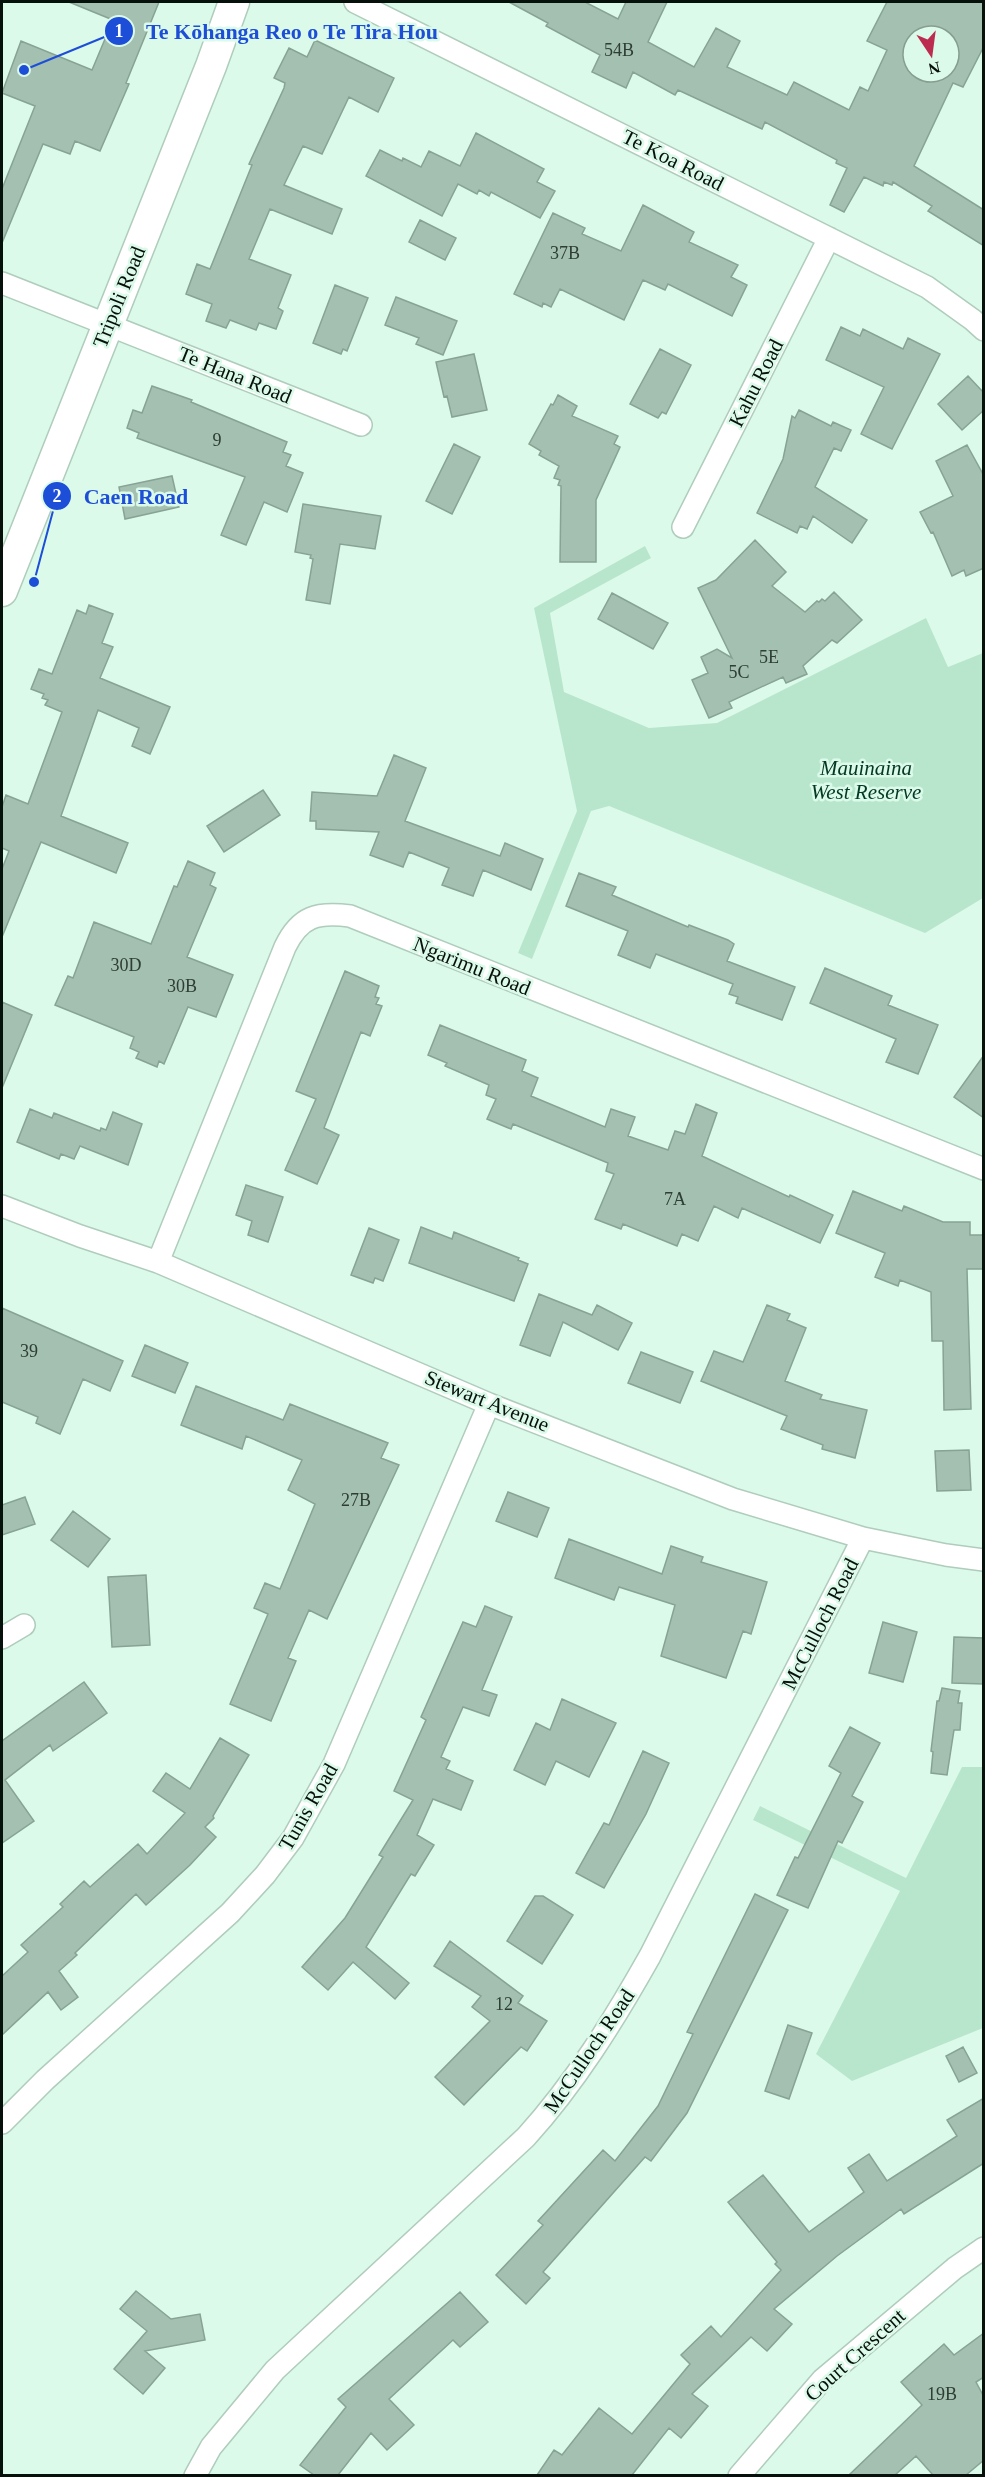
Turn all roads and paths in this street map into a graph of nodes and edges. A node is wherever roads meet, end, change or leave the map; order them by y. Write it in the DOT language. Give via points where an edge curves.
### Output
graph roads {
  1 [pos="234,2"];
  2 [pos="355,2"];
  3 [pos="829,238"];
  4 [pos="2,283"];
  5 [pos="108,325"];
  6 [pos="984,330"];
  7 [pos="361,426"];
  8 [pos="683,527"];
  9 [pos="2,591"];
  10 [pos="984,1169"];
  11 [pos="2,1206"];
  12 [pos="159,1262"];
  13 [pos="489,1404"];
  14 [pos="863,1538"];
  15 [pos="984,1560"];
  16 [pos="24,1625"];
  17 [pos="2,1638"];
  18 [pos="2,2123"];
  19 [pos="984,2248"];
  20 [pos="195,2475"];
  21 [pos="739,2475"];
  1 -- 5 [label="street, Tripoli Road"];
  2 -- 3 [label="street, Te Koa Road"];
  3 -- 6 [label="street, Te Koa Road" via="927,287"];
  3 -- 8 [label="street, Kahu Road"];
  4 -- 5 [label="street, Te Hana Road"];
  5 -- 7 [label="street, Te Hana Road"];
  5 -- 9 [label="street, Tripoli Road"];
  10 -- 12 [label="street, Ngarimu Road" via="350,916 330,914 311,918 289,938"];
  11 -- 12 [label="street, Stewart Avenue"];
  12 -- 13 [label="street, Stewart Avenue"];
  13 -- 14 [label="street, Stewart Avenue" via="734,1499"];
  13 -- 18 [label="street, Tunis Road" via="334,1764 293,1838 230,1913"];
  14 -- 15 [label="street, Stewart Avenue"];
  14 -- 20 [label="street, McCulloch Road" via="650,1956 594,2049 526,2137 275,2370 211,2447"];
  16 -- 17 [label="street"];
  19 -- 21 [label="street, Court Crescent" via="822,2380"];
}
